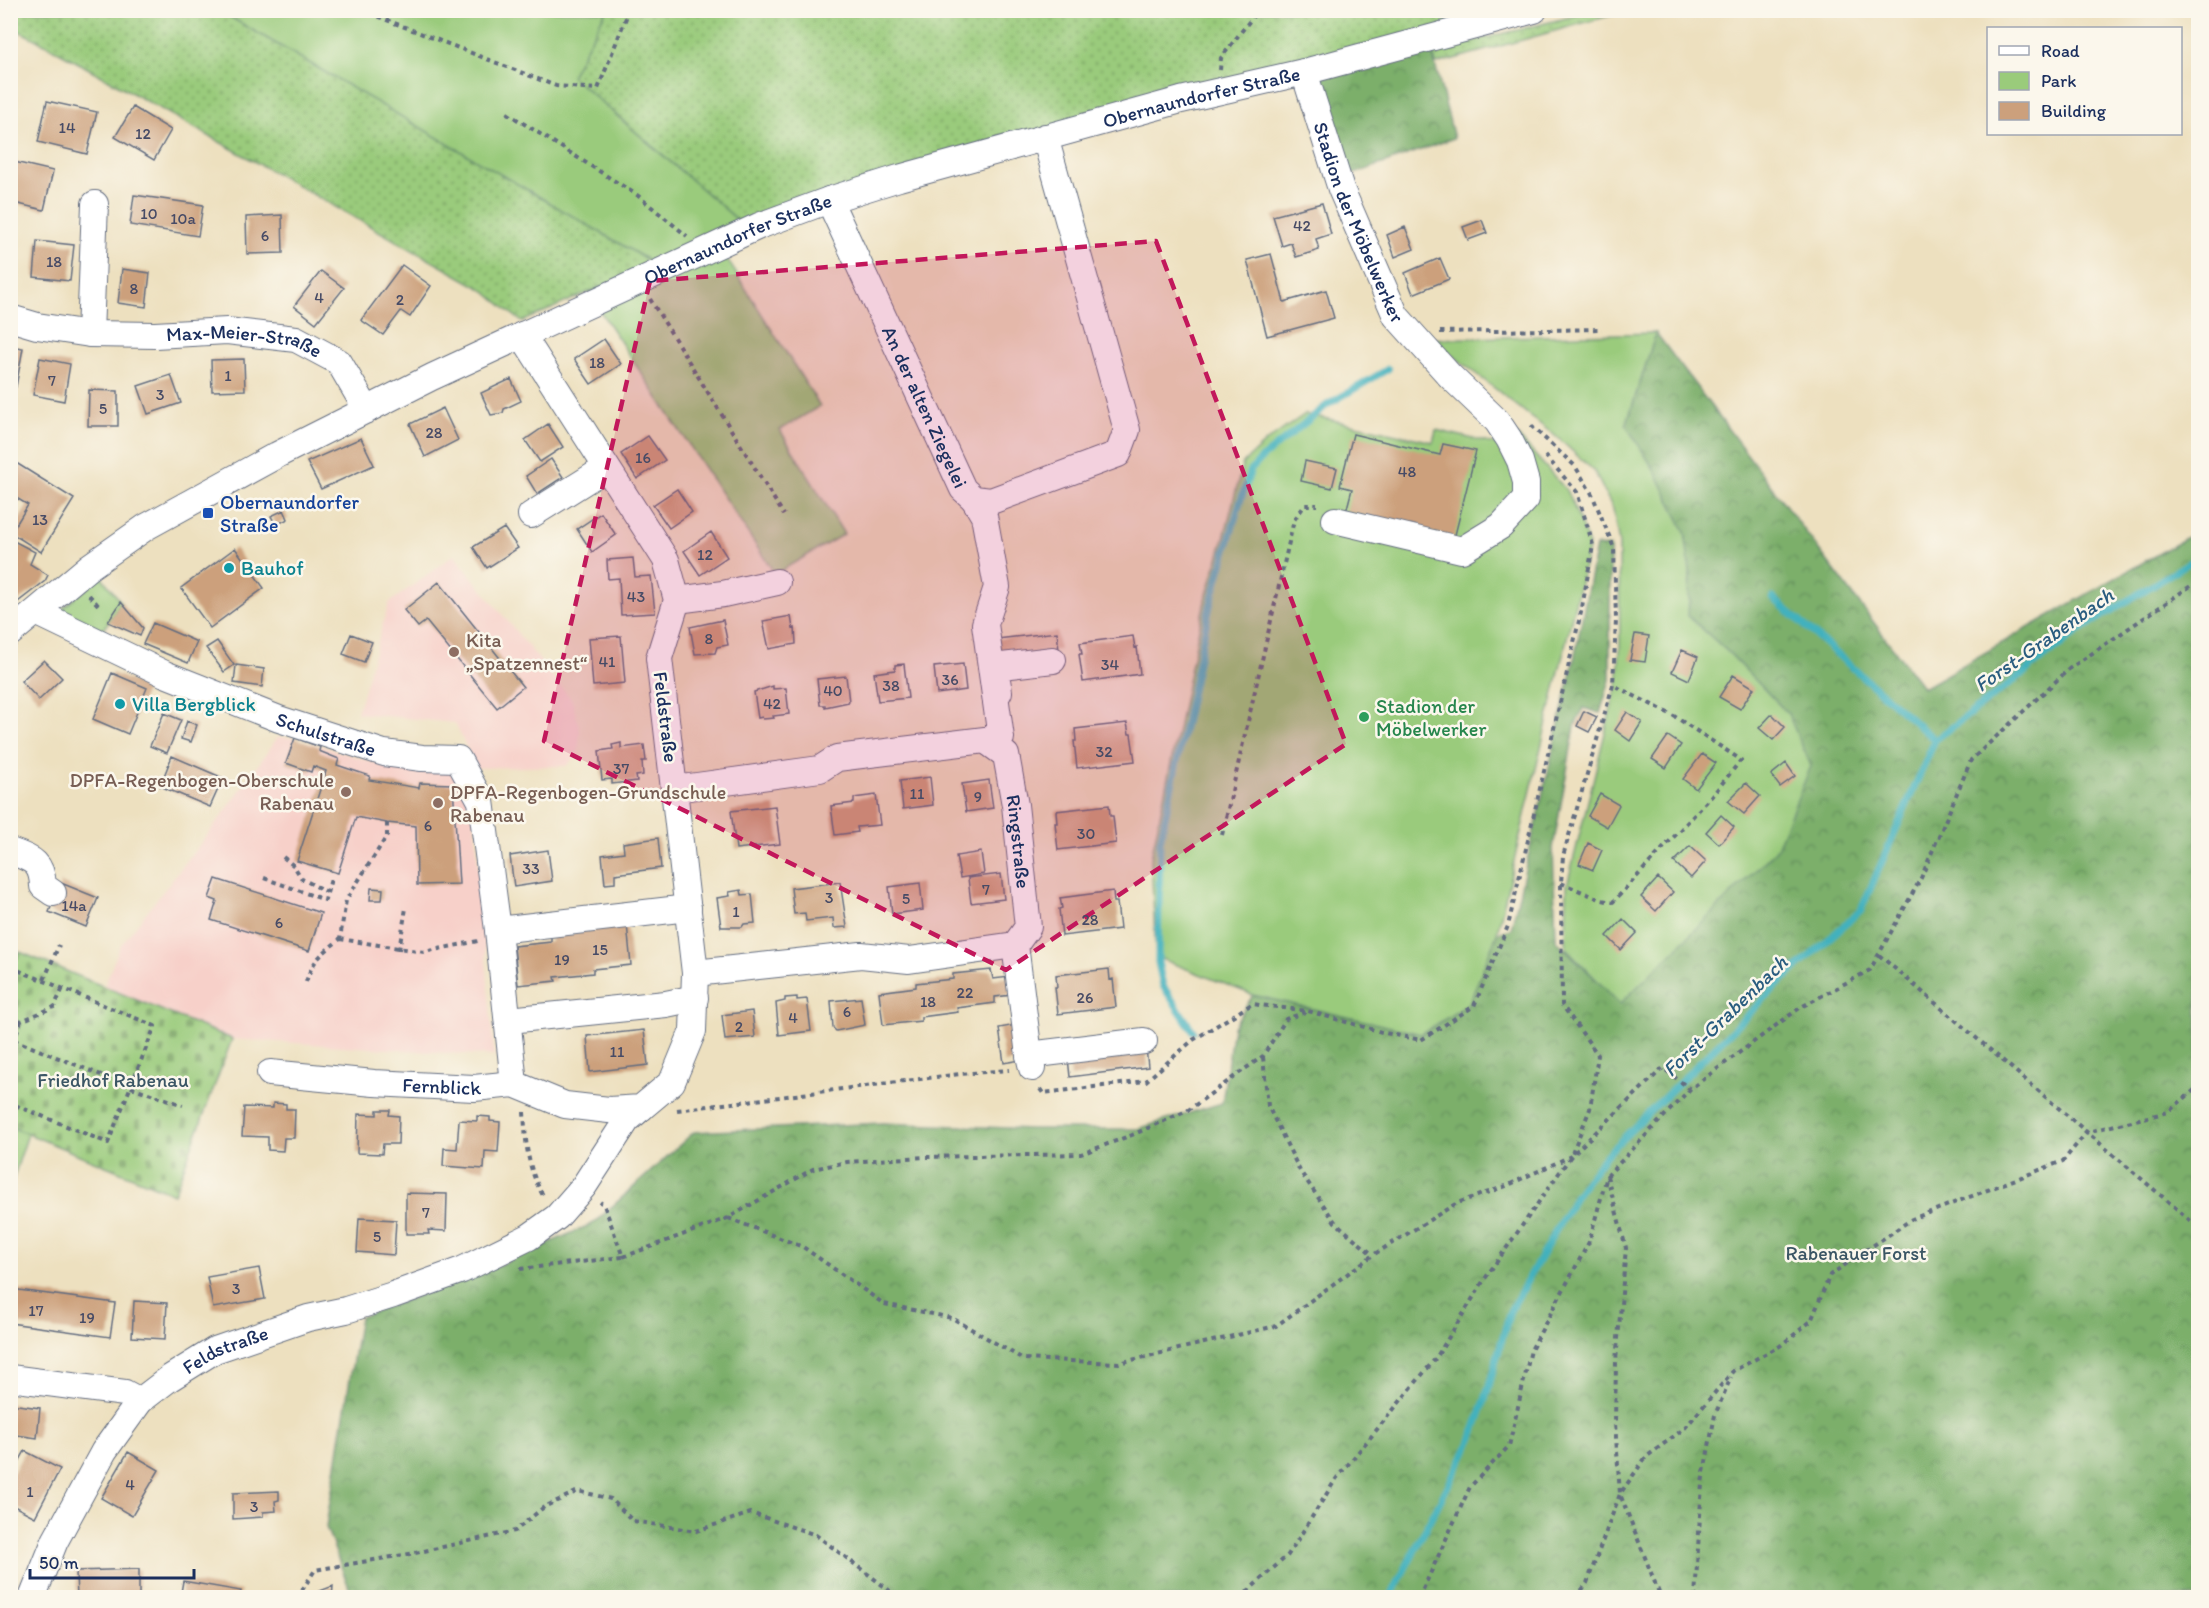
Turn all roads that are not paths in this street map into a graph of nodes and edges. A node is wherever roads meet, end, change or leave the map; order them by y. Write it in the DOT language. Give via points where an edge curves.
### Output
graph roads {
  1 [pos="1534,10"];
  2 [pos="1304,72"];
  3 [pos="1045,137"];
  4 [pos="829,200"];
  5 [pos="95,204"];
  6 [pos="10,318"];
  7 [pos="90,334"];
  8 [pos="517,337"];
  9 [pos="367,410"];
  10 [pos="606,468"];
  11 [pos="974,499"];
  12 [pos="531,515"];
  13 [pos="1335,520"];
  14 [pos="777,582"];
  15 [pos="677,600"];
  16 [pos="36,612"];
  17 [pos="10,633"];
  18 [pos="1053,660"];
  19 [pos="998,742"];
  20 [pos="675,789"];
  21 [pos="10,851"];
  22 [pos="53,893"];
  23 [pos="688,908"];
  24 [pos="499,933"];
  25 [pos="1015,945"];
  26 [pos="695,986"];
  27 [pos="508,1020"];
  28 [pos="1144,1041"];
  29 [pos="270,1073"];
  30 [pos="514,1084"];
  31 [pos="641,1108"];
  32 [pos="10,1378"];
  33 [pos="140,1401"];
  34 [pos="32,1598"];
  1 -- 2 [label="street, Obernaundorfer Straße"];
  2 -- 3 [label="street, Obernaundorfer Straße"];
  2 -- 13 [label="street, Stadion der Möbelwerker" via="1341,189 1396,316 1497,421 1516,429 1527,482 1526,499 1501,526 1462,550"];
  3 -- 4 [label="street, Obernaundorfer Straße"];
  3 -- 11 [label="street, An der alten Ziegelei" via="1126,430 1119,454 991,501"];
  4 -- 8 [label="street, Obernaundorfer Straße" via="702,251"];
  4 -- 11 [label="street, An der alten Ziegelei" via="963,489"];
  5 -- 7 [label="street"];
  6 -- 7 [label="street, Max-Meier-Straße"];
  7 -- 9 [label="street, Max-Meier-Straße" via="226,331 296,339 339,362"];
  8 -- 9 [label="street, Obernaundorfer Straße"];
  8 -- 10 [label="street"];
  9 -- 16 [label="street, Obernaundorfer Straße" via="146,526"];
  10 -- 12 [label="street"];
  10 -- 15 [label="street" via="666,560"];
  11 -- 19 [label="street" via="984,516 997,587 985,624"];
  14 -- 15 [label="street"];
  15 -- 20 [label="street, Feldstraße" via="659,658"];
  16 -- 17 [label="street, Obernaundorfer Straße"];
  16 -- 24 [label="street, Schulstraße" via="165,674 279,720 384,753 458,759 481,801"];
  18 -- 19 [label="street" via="1002,666 996,674 1004,732"];
  19 -- 20 [label="street" via="985,740 837,758 820,769"];
  19 -- 25 [label="street, Ringstraße" via="1006,755 1015,805 1028,927"];
  20 -- 23 [label="street, Feldstraße"];
  21 -- 22 [label="street" via="33,860 43,872 43,886"];
  23 -- 24 [label="street"];
  23 -- 26 [label="street, Feldstraße"];
  24 -- 27 [label="street"];
  25 -- 26 [label="street" via="909,960 861,955"];
  25 -- 28 [label="street" via="1030,1061"];
  26 -- 27 [label="street" via="666,1004"];
  26 -- 31 [label="street, Feldstraße" via="693,1030 672,1082"];
  27 -- 30 [label="street"];
  29 -- 30 [label="street, Fernblick" via="474,1088"];
  30 -- 31 [label="street, Fernblick" via="565,1105 609,1110"];
  31 -- 33 [label="street, Feldstraße" via="627,1120 584,1186 557,1217 533,1234 462,1270 403,1292 308,1318 215,1350"];
  32 -- 33 [label="street" via="125,1393"];
  33 -- 34 [label="street, Feldstraße" via="104,1451 55,1541"];
}
